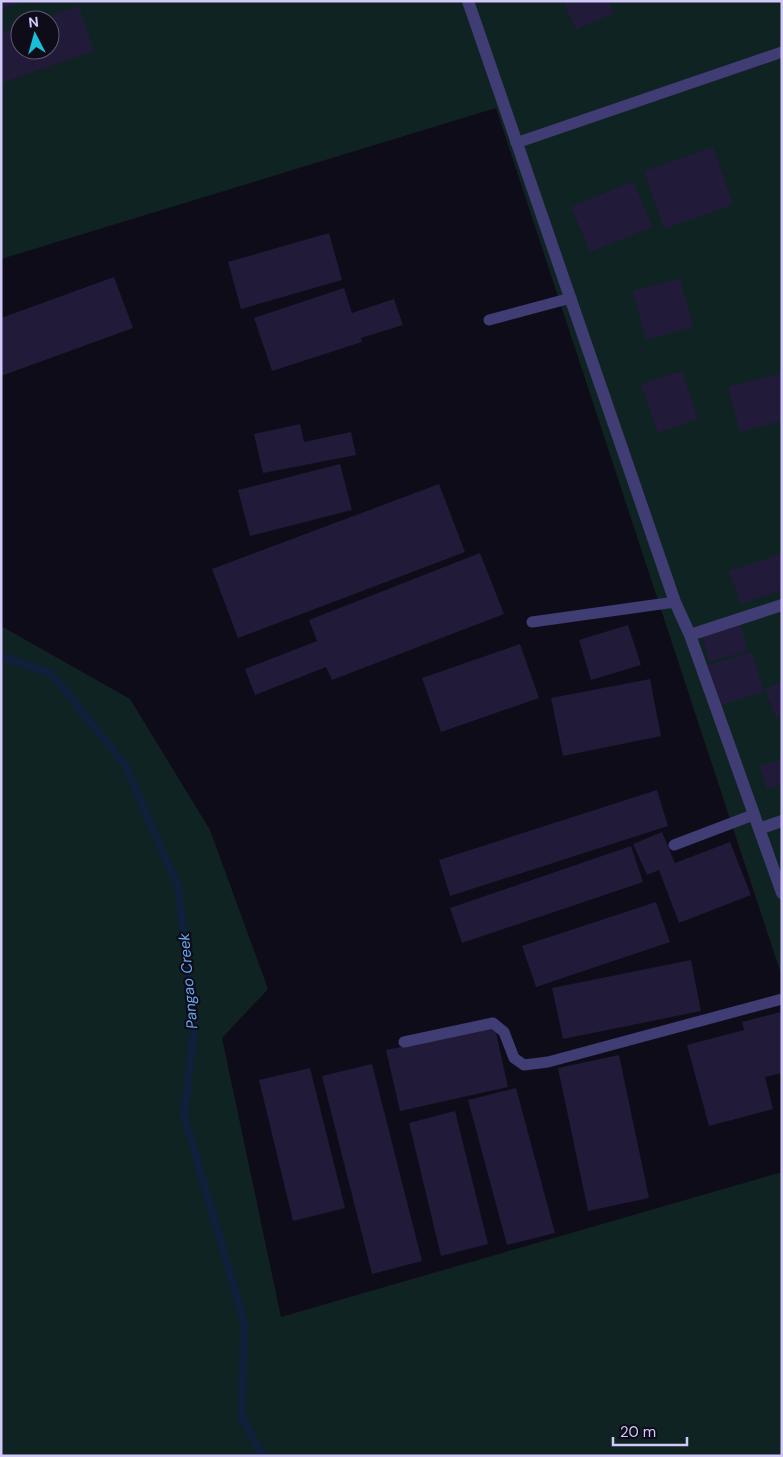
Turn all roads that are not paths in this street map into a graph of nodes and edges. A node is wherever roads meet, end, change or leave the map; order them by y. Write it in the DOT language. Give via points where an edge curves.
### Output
graph roads {
  1 [pos="468,1"];
  2 [pos="782,52"];
  3 [pos="516,143"];
  4 [pos="571,298"];
  5 [pos="489,320"];
  6 [pos="674,602"];
  7 [pos="782,605"];
  8 [pos="532,622"];
  9 [pos="690,635"];
  10 [pos="753,815"];
  11 [pos="782,821"];
  12 [pos="760,829"];
  13 [pos="674,845"];
  14 [pos="782,893"];
  15 [pos="782,999"];
  16 [pos="404,1042"];
  1 -- 3 [label="street"];
  2 -- 3 [label="lane"];
  3 -- 4 [label="street"];
  4 -- 5 [label="lane"];
  4 -- 6 [label="street"];
  6 -- 8 [label="lane"];
  6 -- 9 [label="street"];
  7 -- 9 [label="street"];
  9 -- 10 [label="street"];
  10 -- 12 [label="street"];
  10 -- 13 [label="lane"];
  11 -- 12 [label="street"];
  12 -- 14 [label="street"];
  15 -- 16 [label="lane" via="548,1062 524,1065 514,1058 504,1032 494,1023"];
}
